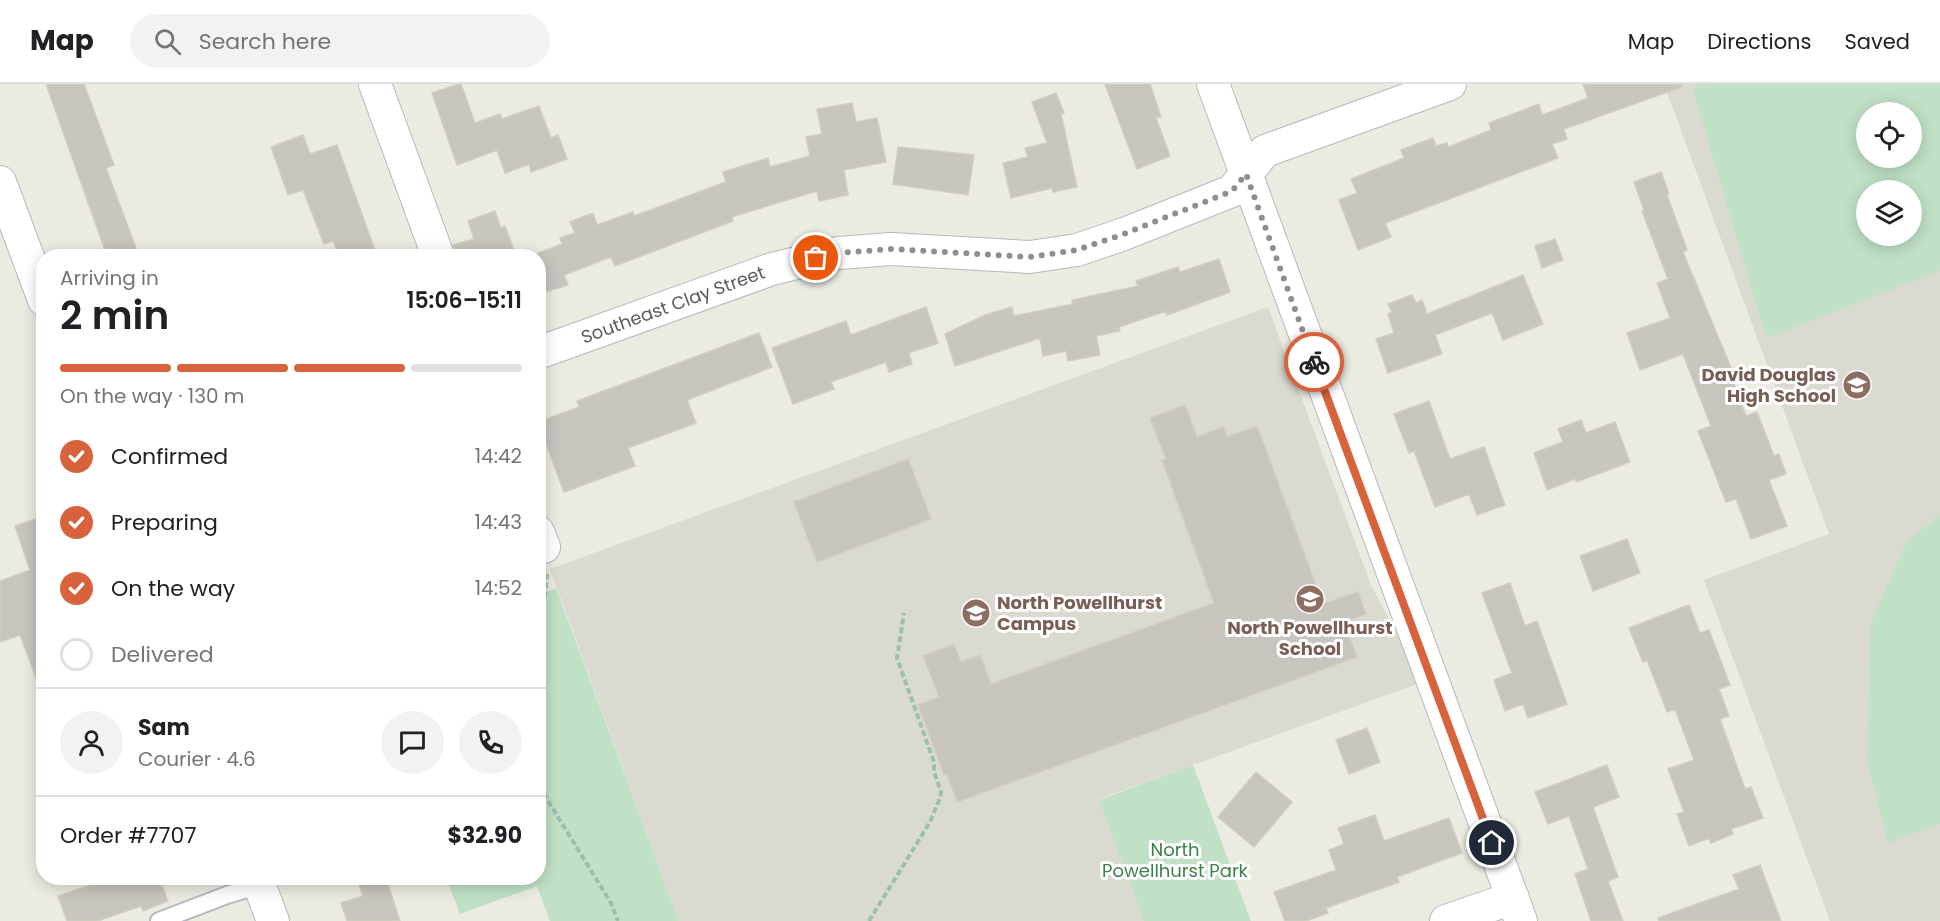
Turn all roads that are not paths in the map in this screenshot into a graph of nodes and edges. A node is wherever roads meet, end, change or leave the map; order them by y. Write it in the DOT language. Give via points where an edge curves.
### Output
graph roads {
  1 [pos="375,84"];
  2 [pos="1213,84"];
  3 [pos="1450,84"];
  4 [pos="1246,174"];
  5 [pos="0,182"];
  6 [pos="435,249"];
  7 [pos="36,279"];
  8 [pos="546,350"];
  9 [pos="249,885"];
  10 [pos="260,885"];
  11 [pos="1517,909"];
  12 [pos="159,921"];
  13 [pos="273,921"];
  14 [pos="1446,921"];
  1 -- 6 [label="street"];
  2 -- 4 [label="street"];
  3 -- 4 [label="street, Southeast Clay Street" via="1265,151"];
  4 -- 8 [label="street, Southeast Clay Street" via="1232,191 1077,250 1030,257 891,249 838,253 772,269"];
  4 -- 11 [label="street"];
  5 -- 7 [label="street"];
  9 -- 12 [label="lane"];
  10 -- 13 [label="street"];
  11 -- 14 [label="street"];
}
